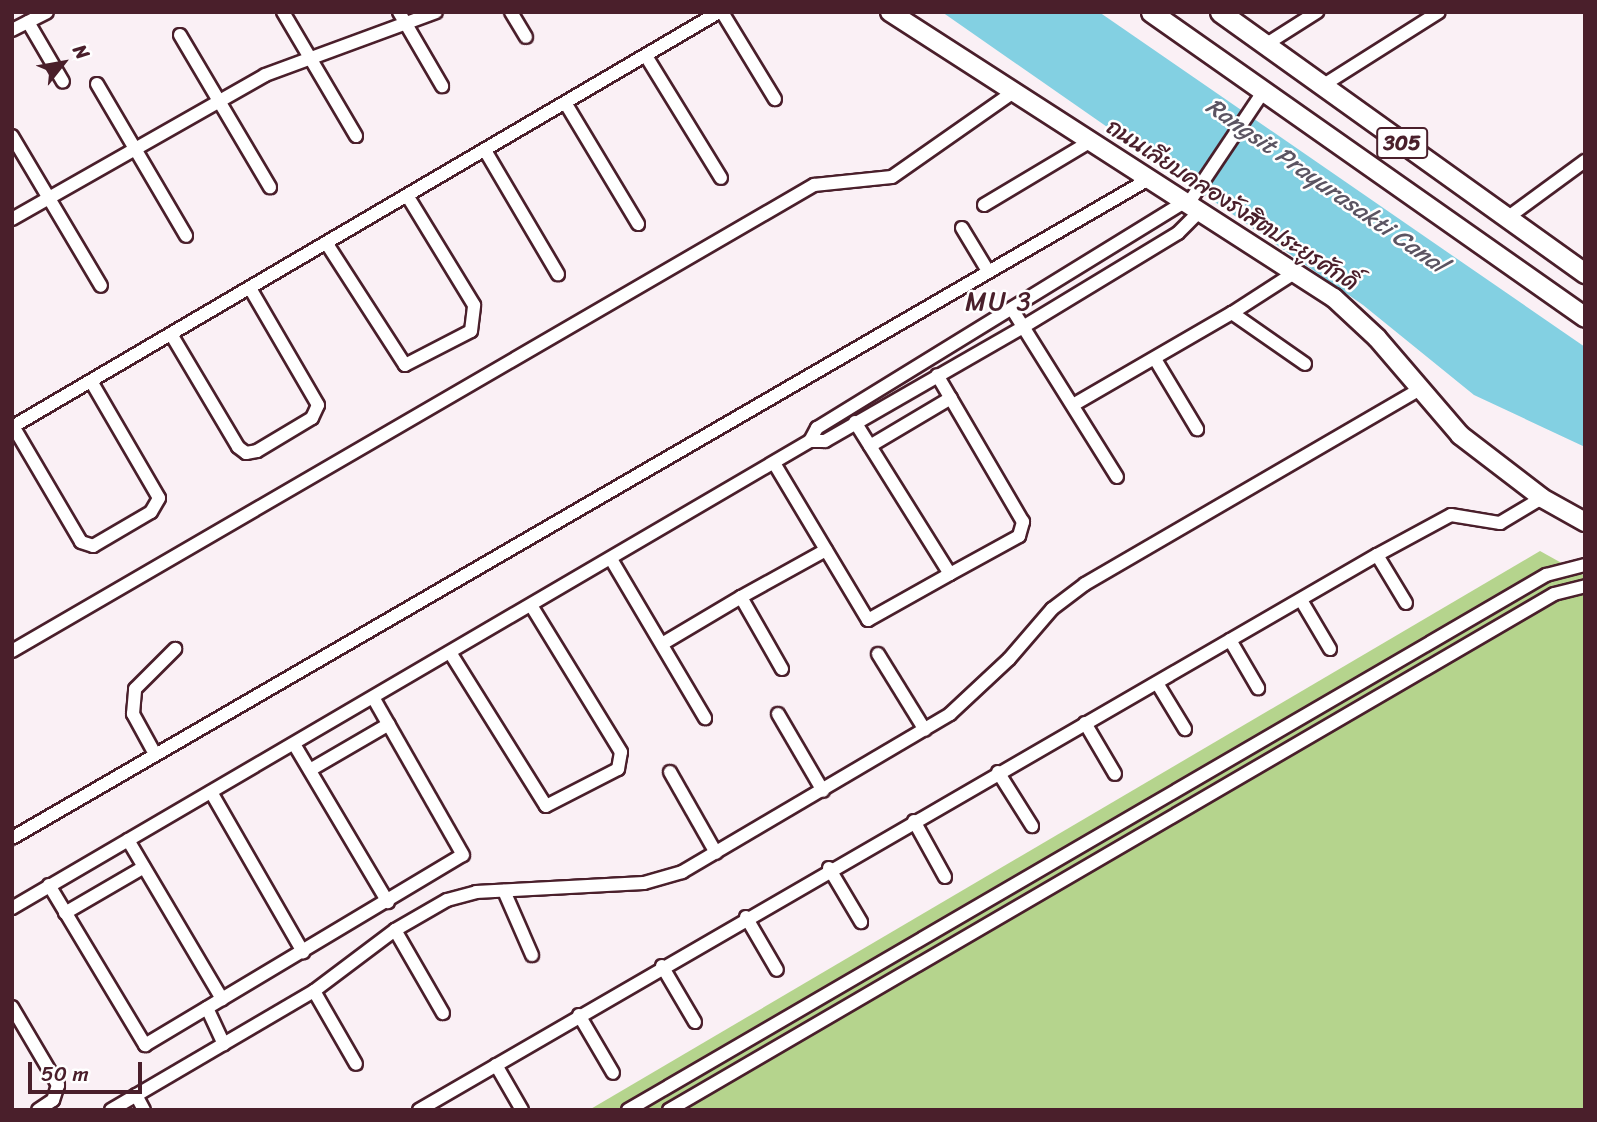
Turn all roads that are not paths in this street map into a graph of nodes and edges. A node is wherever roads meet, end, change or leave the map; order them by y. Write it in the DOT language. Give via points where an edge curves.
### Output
graph roads {
  1 [pos="47,12"];
  2 [pos="283,12"];
  3 [pos="399,12"];
  4 [pos="436,12"];
  5 [pos="511,12"];
  6 [pos="721,12"];
  7 [pos="890,12"];
  8 [pos="1151,12"];
  9 [pos="1220,12"];
  10 [pos="1317,12"];
  11 [pos="1439,12"];
  12 [pos="29,22"];
  13 [pos="408,26"];
  14 [pos="12,30"];
  15 [pos="180,35"];
  16 [pos="526,37"];
  17 [pos="1265,45"];
  18 [pos="646,56"];
  19 [pos="309,58"];
  20 [pos="63,82"];
  21 [pos="97,84"];
  22 [pos="442,86"];
  23 [pos="1322,86"];
  24 [pos="1012,93"];
  25 [pos="1260,96"];
  26 [pos="775,99"];
  27 [pos="219,100"];
  28 [pos="566,104"];
  29 [pos="12,136"];
  30 [pos="356,136"];
  31 [pos="1091,141"];
  32 [pos="135,149"];
  33 [pos="486,152"];
  34 [pos="1585,161"];
  35 [pos="720,178"];
  36 [pos="1149,179"];
  37 [pos="270,187"];
  38 [pos="408,197"];
  39 [pos="49,198"];
  40 [pos="1192,203"];
  41 [pos="984,205"];
  42 [pos="1507,218"];
  43 [pos="12,219"];
  44 [pos="638,224"];
  45 [pos="962,228"];
  46 [pos="186,236"];
  47 [pos="327,244"];
  48 [pos="988,271"];
  49 [pos="1294,273"];
  50 [pos="1585,273"];
  51 [pos="558,274"];
  52 [pos="101,286"];
  53 [pos="250,288"];
  54 [pos="1012,309"];
  55 [pos="1232,313"];
  56 [pos="1585,317"];
  57 [pos="1023,327"];
  58 [pos="171,334"];
  59 [pos="1154,359"];
  60 [pos="1305,364"];
  61 [pos="937,375"];
  62 [pos="91,381"];
  63 [pos="1418,390"];
  64 [pos="951,398"];
  65 [pos="1073,405"];
  66 [pos="855,422"];
  67 [pos="13,427"];
  68 [pos="1197,429"];
  69 [pos="810,441"];
  70 [pos="870,446"];
  71 [pos="774,463"];
  72 [pos="1117,477"];
  73 [pos="1542,498"];
  74 [pos="1585,522"];
  75 [pos="826,550"];
  76 [pos="1377,555"];
  77 [pos="611,559"];
  78 [pos="1585,565"];
  79 [pos="950,574"];
  80 [pos="1585,586"];
  81 [pos="741,597"];
  82 [pos="1301,600"];
  83 [pos="1406,603"];
  84 [pos="532,607"];
  85 [pos="1230,640"];
  86 [pos="662,644"];
  87 [pos="175,649"];
  88 [pos="1330,649"];
  89 [pos="12,651"];
  90 [pos="451,654"];
  91 [pos="878,654"];
  92 [pos="1398,662"];
  93 [pos="782,669"];
  94 [pos="1408,680"];
  95 [pos="1157,683"];
  96 [pos="1258,688"];
  97 [pos="374,699"];
  98 [pos="778,714"];
  99 [pos="705,718"];
  100 [pos="1085,723"];
  101 [pos="389,724"];
  102 [pos="1185,729"];
  103 [pos="925,730"];
  104 [pos="294,744"];
  105 [pos="155,754"];
  106 [pos="310,770"];
  107 [pos="670,772"];
  108 [pos="998,772"];
  109 [pos="1115,774"];
  110 [pos="211,792"];
  111 [pos="823,792"];
  112 [pos="1151,804"];
  113 [pos="914,821"];
  114 [pos="1161,822"];
  115 [pos="1032,826"];
  116 [pos="12,838"];
  117 [pos="128,840"];
  118 [pos="716,853"];
  119 [pos="144,867"];
  120 [pos="829,868"];
  121 [pos="945,877"];
  122 [pos="49,885"];
  123 [pos="504,891"];
  124 [pos="388,902"];
  125 [pos="12,908"];
  126 [pos="65,913"];
  127 [pos="746,917"];
  128 [pos="861,922"];
  129 [pos="395,930"];
  130 [pos="303,952"];
  131 [pos="532,955"];
  132 [pos="662,966"];
  133 [pos="777,971"];
  134 [pos="314,991"];
  135 [pos="222,999"];
  136 [pos="12,1007"];
  137 [pos="207,1008"];
  138 [pos="443,1013"];
  139 [pos="579,1015"];
  140 [pos="695,1022"];
  141 [pos="224,1044"];
  142 [pos="356,1064"];
  143 [pos="496,1065"];
  144 [pos="613,1073"];
  145 [pos="136,1095"];
  146 [pos="643,1106"];
  147 [pos="38,1110"];
  148 [pos="111,1110"];
  149 [pos="144,1110"];
  150 [pos="419,1110"];
  151 [pos="522,1110"];
  152 [pos="628,1110"];
  153 [pos="669,1110"];
  1 -- 12 [label="street"];
  2 -- 19 [label="street"];
  3 -- 13 [label="street"];
  4 -- 13 [label="street"];
  5 -- 16 [label="street"];
  6 -- 18 [label="street"];
  6 -- 26 [label="street"];
  7 -- 24 [label="street, ถนนเลียบคลองรังสิตประยูรศักดิ์"];
  8 -- 25 [label="main road, 305"];
  9 -- 17 [label="main road, 305"];
  10 -- 17 [label="street"];
  11 -- 23 [label="street"];
  12 -- 14 [label="street"];
  12 -- 20 [label="street"];
  13 -- 19 [label="street"];
  13 -- 22 [label="street"];
  15 -- 27 [label="street"];
  17 -- 23 [label="main road, 305"];
  18 -- 28 [label="street"];
  18 -- 35 [label="street"];
  19 -- 27 [label="street"];
  19 -- 30 [label="street"];
  21 -- 32 [label="street"];
  23 -- 42 [label="main road, 305"];
  24 -- 31 [label="street, ถนนเลียบคลองรังสิตประยูรศักดิ์"];
  24 -- 89 [label="street" via="892,177 814,185"];
  25 -- 40 [label="street"];
  25 -- 56 [label="main road, 305"];
  27 -- 32 [label="street"];
  27 -- 37 [label="street"];
  28 -- 33 [label="street"];
  28 -- 44 [label="street"];
  29 -- 39 [label="street"];
  31 -- 36 [label="street, ถนนเลียบคลองรังสิตประยูรศักดิ์"];
  31 -- 41 [label="street"];
  32 -- 39 [label="street"];
  32 -- 46 [label="street"];
  33 -- 38 [label="street"];
  33 -- 51 [label="street"];
  34 -- 42 [label="street"];
  36 -- 40 [label="street, ถนนเลียบคลองรังสิตประยูรศักดิ์"];
  36 -- 48 [label="street"];
  38 -- 47 [label="street"];
  38 -- 47 [label="street" via="474,305 471,331 405,365"];
  39 -- 43 [label="street"];
  39 -- 52 [label="street"];
  40 -- 49 [label="street, ถนนเลียบคลองรังสิตประยูรศักดิ์"];
  40 -- 54 [label="street"];
  40 -- 57 [label="street" via="1178,233"];
  42 -- 50 [label="main road, 305"];
  45 -- 48 [label="street"];
  47 -- 53 [label="street"];
  48 -- 105 [label="street"];
  49 -- 55 [label="street"];
  49 -- 63 [label="street, ถนนเลียบคลองรังสิตประยูรศักดิ์" via="1356,318"];
  53 -- 58 [label="street"];
  53 -- 58 [label="street" via="318,405 312,418 257,451 246,453 238,447"];
  54 -- 57 [label="street"];
  54 -- 69 [label="street" via="817,428"];
  55 -- 59 [label="street"];
  55 -- 60 [label="street"];
  57 -- 61 [label="street"];
  57 -- 65 [label="street"];
  58 -- 62 [label="street"];
  59 -- 65 [label="street"];
  59 -- 68 [label="street"];
  61 -- 64 [label="street"];
  61 -- 66 [label="street"];
  62 -- 67 [label="street"];
  62 -- 67 [label="street" via="159,498 151,512 93,547 81,542"];
  63 -- 73 [label="street, ถนนเลียบคลองรังสิตประยูรศักดิ์" via="1460,435"];
  63 -- 103 [label="street" via="1085,584 1052,609 968,700"];
  64 -- 70 [label="street"];
  64 -- 79 [label="street" via="1025,529"];
  65 -- 72 [label="street"];
  66 -- 69 [label="street" via="825,441"];
  66 -- 70 [label="street"];
  69 -- 71 [label="street"];
  70 -- 79 [label="street"];
  71 -- 75 [label="street"];
  71 -- 77 [label="street"];
  73 -- 74 [label="street, ถนนเลียบคลองรังสิตประยูรศักดิ์"];
  73 -- 76 [label="street" via="1500,523 1451,515"];
  75 -- 79 [label="street" via="869,620"];
  75 -- 81 [label="street"];
  76 -- 82 [label="street"];
  76 -- 83 [label="street"];
  77 -- 84 [label="street"];
  77 -- 86 [label="street"];
  78 -- 92 [label="street" via="1546,575"];
  80 -- 94 [label="street" via="1554,594"];
  81 -- 86 [label="street"];
  81 -- 93 [label="street"];
  82 -- 85 [label="street"];
  82 -- 88 [label="street"];
  84 -- 90 [label="street"];
  84 -- 90 [label="street" via="621,752 618,769 555,806 546,806"];
  85 -- 95 [label="street"];
  85 -- 96 [label="street"];
  86 -- 99 [label="street"];
  87 -- 105 [label="street" via="135,689 133,714"];
  90 -- 97 [label="street"];
  91 -- 103 [label="street"];
  92 -- 94 [label="street"];
  92 -- 112 [label="street"];
  94 -- 114 [label="street"];
  95 -- 100 [label="street"];
  95 -- 102 [label="street"];
  97 -- 101 [label="street"];
  97 -- 104 [label="street"];
  98 -- 111 [label="street"];
  100 -- 108 [label="street"];
  100 -- 109 [label="street"];
  101 -- 106 [label="street"];
  101 -- 124 [label="street" via="463,855"];
  103 -- 111 [label="street"];
  104 -- 106 [label="street"];
  104 -- 110 [label="street"];
  105 -- 116 [label="street"];
  106 -- 124 [label="street"];
  107 -- 118 [label="street"];
  108 -- 113 [label="street"];
  108 -- 115 [label="street"];
  110 -- 117 [label="street"];
  110 -- 130 [label="street"];
  111 -- 118 [label="street"];
  112 -- 114 [label="street"];
  112 -- 146 [label="street"];
  113 -- 120 [label="street"];
  113 -- 121 [label="street"];
  114 -- 153 [label="street"];
  117 -- 119 [label="street"];
  117 -- 122 [label="street"];
  118 -- 123 [label="street" via="682,872 644,883"];
  119 -- 126 [label="street"];
  119 -- 135 [label="street"];
  120 -- 127 [label="street"];
  120 -- 128 [label="street"];
  122 -- 125 [label="street"];
  122 -- 126 [label="street"];
  123 -- 129 [label="street" via="447,900"];
  123 -- 131 [label="street"];
  124 -- 130 [label="street"];
  126 -- 137 [label="street" via="145,1045"];
  127 -- 132 [label="street"];
  127 -- 133 [label="street"];
  129 -- 134 [label="street"];
  129 -- 138 [label="street"];
  130 -- 135 [label="street"];
  132 -- 139 [label="street"];
  132 -- 140 [label="street"];
  134 -- 141 [label="street"];
  134 -- 142 [label="street"];
  135 -- 137 [label="street"];
  136 -- 147 [label="street" via="58,1085 53,1100"];
  137 -- 141 [label="street"];
  139 -- 143 [label="street"];
  139 -- 144 [label="street"];
  141 -- 145 [label="street"];
  143 -- 150 [label="street"];
  143 -- 151 [label="street"];
  145 -- 148 [label="street"];
  145 -- 149 [label="street"];
  146 -- 152 [label="street"];
}
